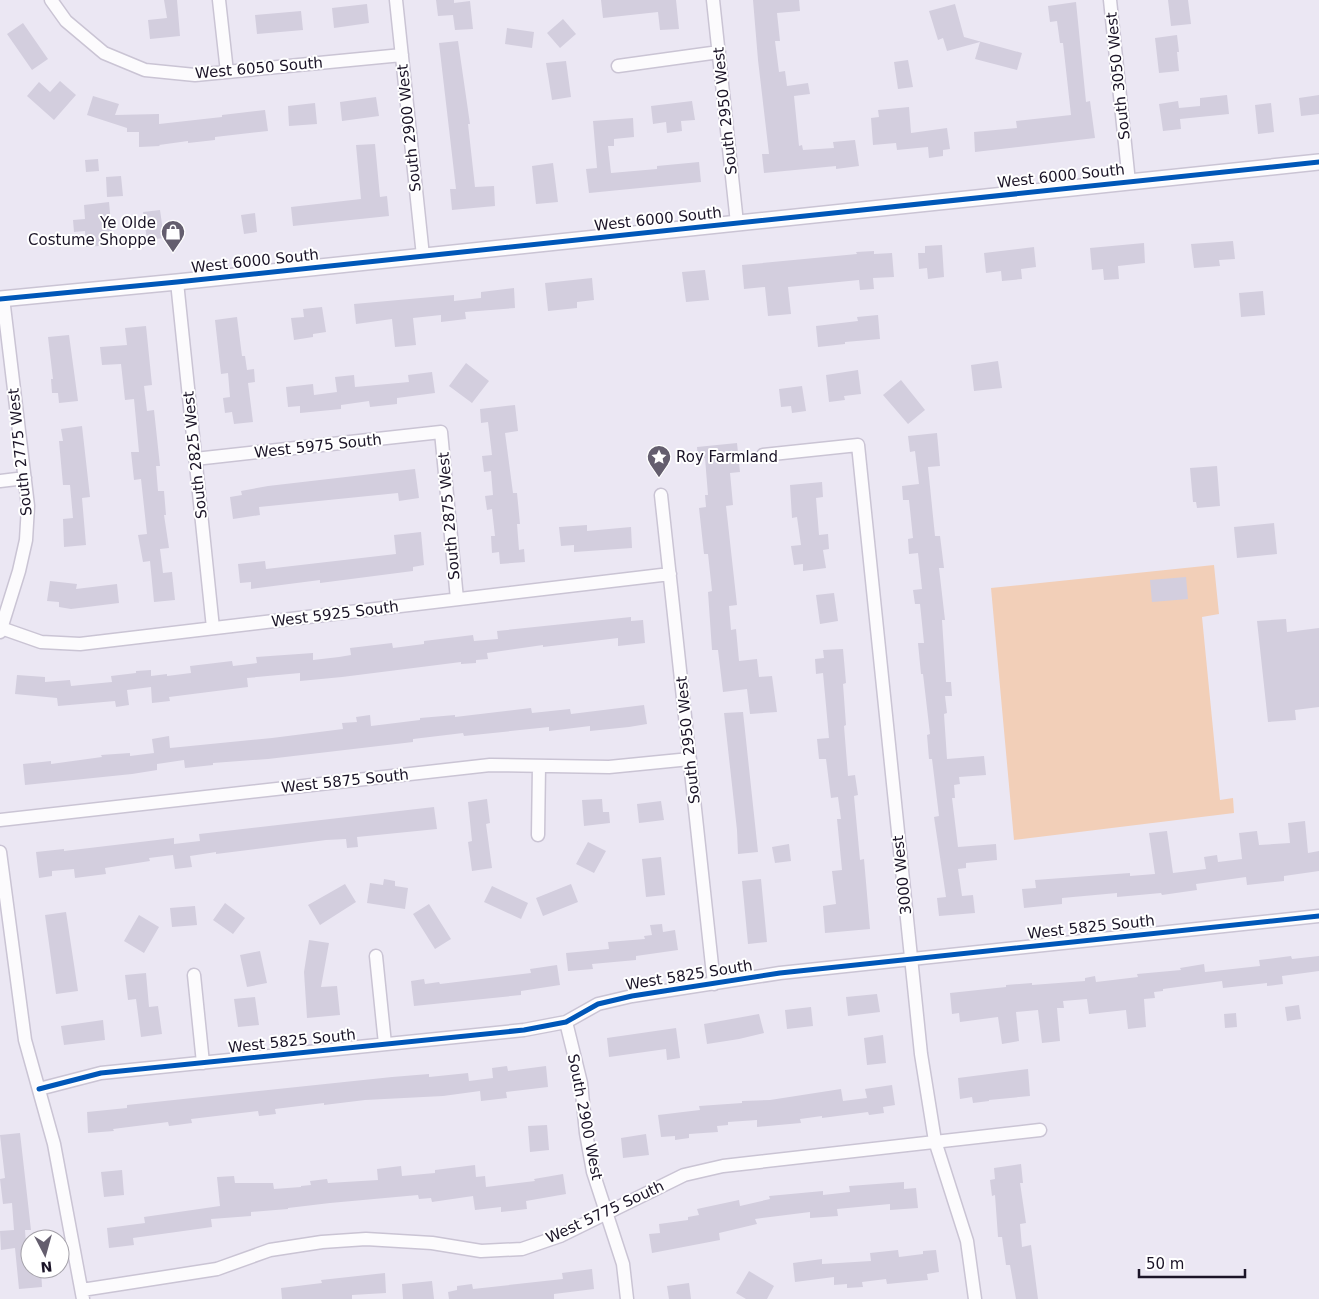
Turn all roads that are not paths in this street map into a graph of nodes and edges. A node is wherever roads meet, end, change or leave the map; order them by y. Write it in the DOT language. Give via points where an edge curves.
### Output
graph roads {
  1 [pos="51,0"];
  2 [pos="220,0"];
  3 [pos="396,0"];
  4 [pos="713,0"];
  5 [pos="1110,0"];
  6 [pos="719,52"];
  7 [pos="402,55"];
  8 [pos="618,66"];
  9 [pos="227,72"];
  10 [pos="1319,162"];
  11 [pos="1129,182"];
  12 [pos="737,223"];
  13 [pos="423,256"];
  14 [pos="177,282"];
  15 [pos="2,299"];
  16 [pos="441,432"];
  17 [pos="762,455"];
  18 [pos="195,459"];
  19 [pos="24,478"];
  20 [pos="0,481"];
  21 [pos="661,495"];
  22 [pos="670,574"];
  23 [pos="457,599"];
  24 [pos="213,628"];
  25 [pos="1,630"];
  26 [pos="690,759"];
  27 [pos="539,766"];
  28 [pos="0,820"];
  29 [pos="538,835"];
  30 [pos="0,852"];
  31 [pos="1319,916"];
  32 [pos="376,956"];
  33 [pos="911,958"];
  34 [pos="194,975"];
  35 [pos="714,984"];
  36 [pos="566,1022"];
  37 [pos="385,1044"];
  38 [pos="203,1063"];
  39 [pos="39,1089"];
  40 [pos="1040,1130"];
  41 [pos="935,1142"];
  42 [pos="606,1213"];
  43 [pos="82,1294"];
  44 [pos="627,1299"];
  45 [pos="975,1299"];
  1 -- 9 [label="street, West 6050 South" via="66,22 104,53 145,70 195,75"];
  2 -- 9 [label="street"];
  3 -- 7 [label="street, South 2900 West"];
  4 -- 6 [label="street, South 2950 West"];
  5 -- 11 [label="street, South 3050 West"];
  6 -- 8 [label="street"];
  6 -- 12 [label="street, South 2950 West"];
  7 -- 9 [label="street, West 6050 South"];
  7 -- 13 [label="street, South 2900 West"];
  10 -- 11 [label="street, West 6000 South"];
  11 -- 12 [label="street, West 6000 South"];
  12 -- 13 [label="street, West 6000 South"];
  13 -- 14 [label="street, West 6000 South"];
  14 -- 15 [label="street, West 6000 South"];
  14 -- 18 [label="street, South 2825 West"];
  15 -- 19 [label="street, South 2775 West"];
  16 -- 18 [label="street, West 5975 South"];
  16 -- 23 [label="street, South 2875 West"];
  17 -- 33 [label="street, 3000 West" via="858,445"];
  18 -- 24 [label="street, South 2825 West"];
  19 -- 20 [label="street"];
  19 -- 25 [label="street, South 2775 West" via="28,506 26,540"];
  21 -- 22 [label="street, South 2950 West"];
  22 -- 23 [label="street, West 5925 South"];
  22 -- 26 [label="street, South 2950 West"];
  23 -- 24 [label="street, West 5925 South"];
  24 -- 25 [label="street, West 5925 South" via="80,644 41,642"];
  26 -- 27 [label="street, West 5875 South" via="609,767"];
  26 -- 35 [label="street, South 2950 West"];
  27 -- 28 [label="street, West 5875 South" via="490,765"];
  27 -- 29 [label="street"];
  30 -- 39 [label="street" via="26,1040"];
  31 -- 33 [label="street, West 5825 South"];
  32 -- 37 [label="street"];
  33 -- 35 [label="street, West 5825 South"];
  33 -- 41 [label="street, 3000 West" via="920,1054"];
  34 -- 38 [label="street"];
  35 -- 36 [label="street, West 5825 South" via="598,1004"];
  36 -- 37 [label="street, West 5825 South" via="524,1030"];
  36 -- 42 [label="street, South 2900 West" via="581,1083 593,1172"];
  37 -- 38 [label="street, West 5825 South"];
  38 -- 39 [label="street, West 5825 South" via="101,1073"];
  39 -- 43 [label="street" via="54,1144"];
  40 -- 41 [label="street, West 5775 South"];
  41 -- 42 [label="street, West 5775 South" via="723,1166 684,1175"];
  41 -- 45 [label="street, 3000 West" via="967,1241"];
  42 -- 43 [label="street, West 5775 South" via="560,1236 522,1248 481,1251 432,1243 366,1239 322,1242 270,1250 217,1269"];
  42 -- 44 [label="street, South 2900 West" via="623,1264"];
}
